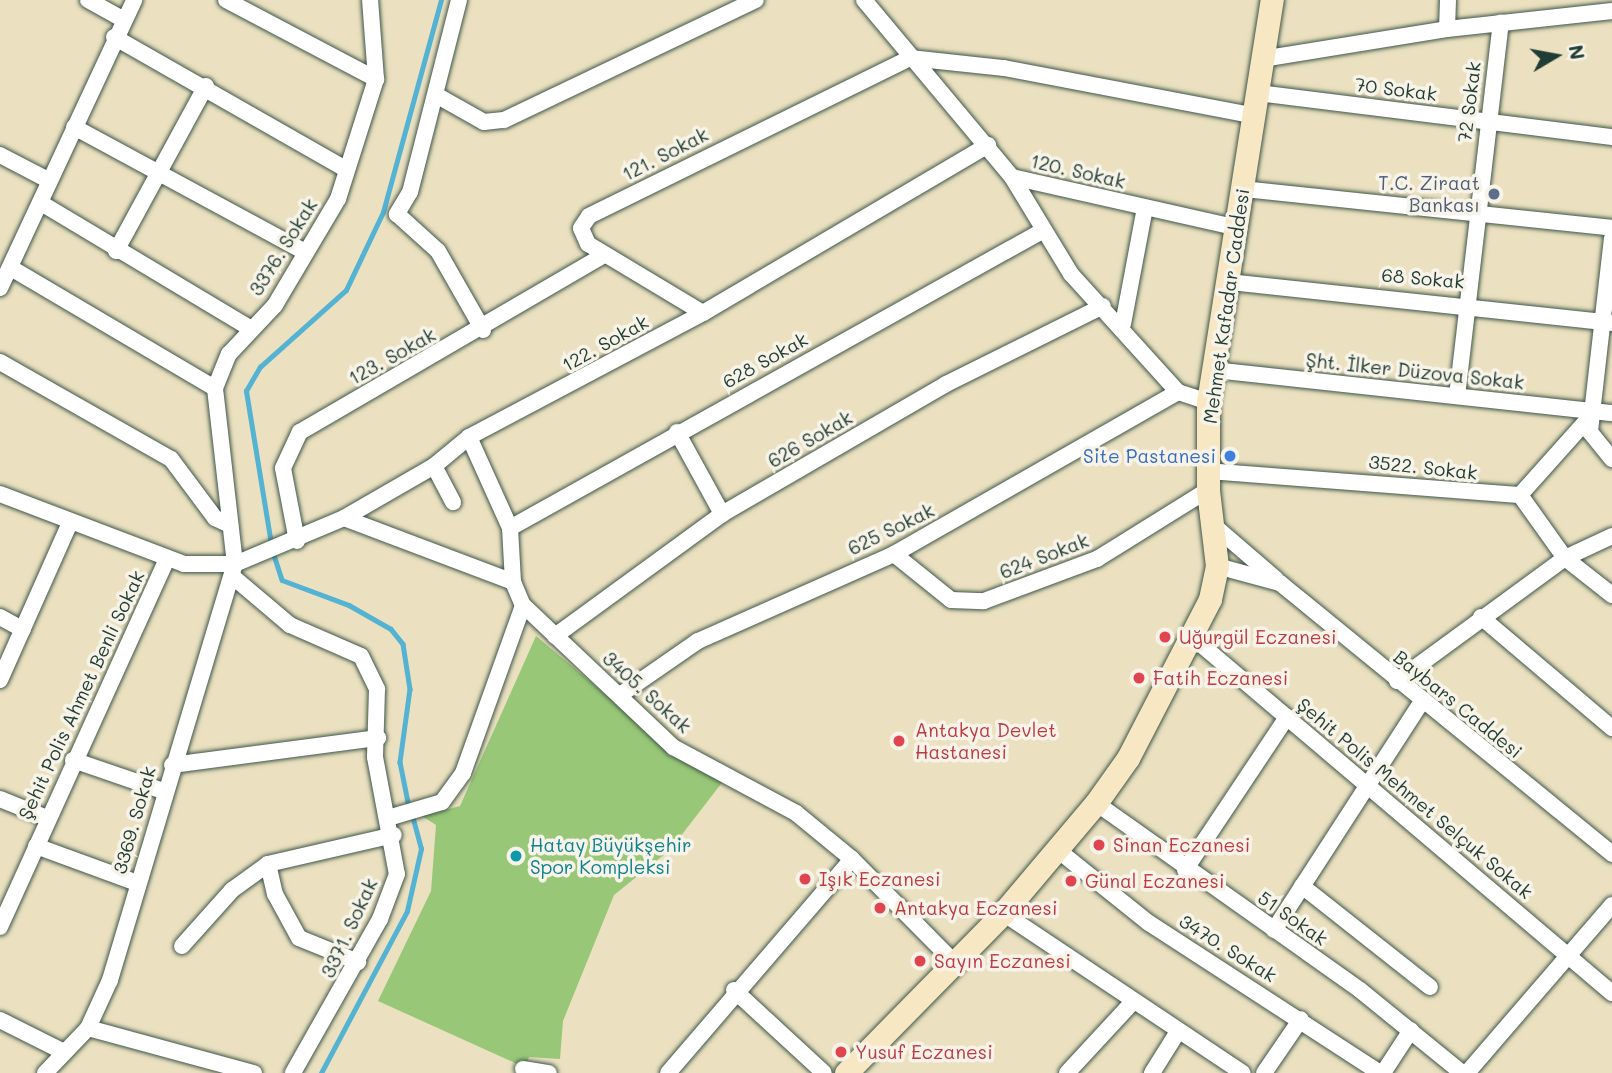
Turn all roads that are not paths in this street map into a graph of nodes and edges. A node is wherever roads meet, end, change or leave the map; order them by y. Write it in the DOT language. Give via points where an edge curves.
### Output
graph roads {
  1 [pos="88,0"];
  2 [pos="134,0"];
  3 [pos="226,0"];
  4 [pos="370,0"];
  5 [pos="459,0"];
  6 [pos="756,0"];
  7 [pos="864,0"];
  8 [pos="1272,0"];
  9 [pos="1448,0"];
  10 [pos="1612,11"];
  11 [pos="124,20"];
  12 [pos="1501,23"];
  13 [pos="1447,29"];
  14 [pos="114,37"];
  15 [pos="909,58"];
  16 [pos="1262,59"];
  17 [pos="376,79"];
  18 [pos="206,86"];
  19 [pos="1258,93"];
  20 [pos="436,95"];
  21 [pos="1255,116"];
  22 [pos="1488,121"];
  23 [pos="74,127"];
  24 [pos="1612,137"];
  25 [pos="988,145"];
  26 [pos="0,155"];
  27 [pos="345,169"];
  28 [pos="156,170"];
  29 [pos="1012,177"];
  30 [pos="50,181"];
  31 [pos="1243,189"];
  32 [pos="41,203"];
  33 [pos="1145,208"];
  34 [pos="1478,209"];
  35 [pos="1238,228"];
  36 [pos="1612,228"];
  37 [pos="1042,231"];
  38 [pos="1612,238"];
  39 [pos="117,251"];
  40 [pos="305,253"];
  41 [pos="602,256"];
  42 [pos="11,268"];
  43 [pos="1228,282"];
  44 [pos="0,288"];
  45 [pos="1469,304"];
  46 [pos="1103,306"];
  47 [pos="703,313"];
  48 [pos="1609,323"];
  49 [pos="1123,324"];
  50 [pos="248,327"];
  51 [pos="483,330"];
  52 [pos="0,362"];
  53 [pos="1214,370"];
  54 [pos="215,388"];
  55 [pos="1178,391"];
  56 [pos="1457,396"];
  57 [pos="1208,402"];
  58 [pos="1595,411"];
  59 [pos="1612,413"];
  60 [pos="677,432"];
  61 [pos="469,437"];
  62 [pos="1612,459"];
  63 [pos="435,466"];
  64 [pos="1208,481"];
  65 [pos="0,494"];
  66 [pos="1520,495"];
  67 [pos="453,502"];
  68 [pos="722,514"];
  69 [pos="344,518"];
  70 [pos="70,523"];
  71 [pos="1212,524"];
  72 [pos="230,526"];
  73 [pos="510,528"];
  74 [pos="1612,536"];
  75 [pos="297,541"];
  76 [pos="894,554"];
  77 [pos="167,558"];
  78 [pos="1565,558"];
  79 [pos="1217,566"];
  80 [pos="234,570"];
  81 [pos="513,582"];
  82 [pos="1280,583"];
  83 [pos="1612,595"];
  84 [pos="523,605"];
  85 [pos="0,617"];
  86 [pos="1481,617"];
  87 [pos="23,630"];
  88 [pos="555,636"];
  89 [pos="1191,636"];
  90 [pos="0,680"];
  91 [pos="1397,681"];
  92 [pos="620,695"];
  93 [pos="1421,703"];
  94 [pos="1287,717"];
  95 [pos="1612,729"];
  96 [pos="378,738"];
  97 [pos="73,760"];
  98 [pos="172,765"];
  99 [pos="1368,779"];
  100 [pos="163,791"];
  101 [pos="0,799"];
  102 [pos="1096,803"];
  103 [pos="47,818"];
  104 [pos="388,818"];
  105 [pos="394,835"];
  106 [pos="36,846"];
  107 [pos="1059,851"];
  108 [pos="1612,854"];
  109 [pos="852,859"];
  110 [pos="268,864"];
  111 [pos="1185,870"];
  112 [pos="137,883"];
  113 [pos="1302,886"];
  114 [pos="1612,905"];
  115 [pos="1003,913"];
  116 [pos="0,927"];
  117 [pos="1274,930"];
  118 [pos="182,946"];
  119 [pos="1564,954"];
  120 [pos="358,961"];
  121 [pos="954,962"];
  122 [pos="1430,987"];
  123 [pos="734,990"];
  124 [pos="1612,993"];
  125 [pos="1131,1004"];
  126 [pos="1301,1018"];
  127 [pos="0,1020"];
  128 [pos="88,1028"];
  129 [pos="1411,1030"];
  130 [pos="1177,1033"];
  131 [pos="64,1052"];
  132 [pos="523,1069"];
  133 [pos="45,1073"];
  134 [pos="254,1073"];
  135 [pos="293,1073"];
  136 [pos="550,1073"];
  137 [pos="668,1073"];
  138 [pos="824,1073"];
  139 [pos="846,1073"];
  140 [pos="1067,1073"];
  141 [pos="1152,1073"];
  142 [pos="1243,1073"];
  143 [pos="1264,1073"];
  144 [pos="1381,1073"];
  145 [pos="1464,1073"];
  1 -- 11 [label="street"];
  2 -- 11 [label="street"];
  3 -- 17 [label="street"];
  4 -- 17 [label="street, 3376. Sokak"];
  5 -- 20 [label="street"];
  6 -- 20 [label="street" via="505,120 484,122"];
  7 -- 15 [label="street, 120. Sokak"];
  8 -- 16 [label="main road, Mehmet Kafadar Caddesi"];
  9 -- 13 [label="street"];
  10 -- 12 [label="street"];
  11 -- 14 [label="street"];
  12 -- 13 [label="street"];
  12 -- 22 [label="street, 72 Sokak"];
  13 -- 16 [label="street"];
  14 -- 18 [label="street"];
  14 -- 23 [label="street"];
  15 -- 21 [label="street" via="1004,68"];
  15 -- 25 [label="street, 120. Sokak"];
  15 -- 41 [label="street, 121. Sokak" via="589,216 581,228"];
  16 -- 19 [label="main road, Mehmet Kafadar Caddesi"];
  17 -- 27 [label="street, 3376. Sokak"];
  18 -- 27 [label="street"];
  18 -- 28 [label="street"];
  19 -- 21 [label="main road, Mehmet Kafadar Caddesi"];
  19 -- 22 [label="street, 70 Sokak"];
  20 -- 51 [label="street" via="410,192 397,214 438,251"];
  21 -- 31 [label="main road, Mehmet Kafadar Caddesi"];
  22 -- 24 [label="street, 70 Sokak"];
  22 -- 34 [label="street, 72 Sokak"];
  23 -- 28 [label="street"];
  23 -- 30 [label="street"];
  25 -- 29 [label="street, 120. Sokak"];
  25 -- 47 [label="street, 122. Sokak"];
  26 -- 30 [label="street"];
  27 -- 40 [label="street, 3376. Sokak" via="338,199"];
  28 -- 39 [label="street"];
  28 -- 40 [label="street"];
  29 -- 33 [label="street, 120. Sokak"];
  29 -- 37 [label="street"];
  30 -- 32 [label="street"];
  31 -- 34 [label="street"];
  31 -- 35 [label="main road, Mehmet Kafadar Caddesi"];
  32 -- 39 [label="street"];
  32 -- 42 [label="street"];
  33 -- 35 [label="street, 120. Sokak"];
  33 -- 49 [label="street"];
  34 -- 36 [label="street"];
  34 -- 45 [label="street, 72 Sokak"];
  35 -- 43 [label="main road, Mehmet Kafadar Caddesi"];
  37 -- 46 [label="street" via="1071,274"];
  37 -- 60 [label="street, 628 Sokak"];
  38 -- 48 [label="street"];
  39 -- 50 [label="street"];
  40 -- 50 [label="street, 3376. Sokak" via="275,305"];
  41 -- 47 [label="street, 121. Sokak"];
  41 -- 51 [label="street, 123. Sokak"];
  42 -- 44 [label="street"];
  42 -- 54 [label="street"];
  43 -- 45 [label="street, 68 Sokak"];
  43 -- 53 [label="main road, Mehmet Kafadar Caddesi"];
  45 -- 48 [label="street, 68 Sokak"];
  45 -- 56 [label="street, 72 Sokak"];
  46 -- 49 [label="street"];
  46 -- 68 [label="street, 626 Sokak" via="946,384"];
  47 -- 61 [label="street, 122. Sokak"];
  48 -- 58 [label="street"];
  49 -- 55 [label="street"];
  50 -- 54 [label="street, 3376. Sokak"];
  51 -- 75 [label="street, 123. Sokak" via="300,432 283,468"];
  52 -- 72 [label="street" via="171,460 215,518"];
  53 -- 56 [label="street, Şht. İlker Düzova Sokak"];
  53 -- 57 [label="main road, Mehmet Kafadar Caddesi"];
  54 -- 72 [label="street"];
  55 -- 57 [label="street"];
  55 -- 76 [label="street, 625 Sokak"];
  56 -- 58 [label="street, Şht. İlker Düzova Sokak"];
  57 -- 64 [label="main road, Mehmet Kafadar Caddesi"];
  58 -- 59 [label="street, Şht. İlker Düzova Sokak"];
  58 -- 62 [label="street" via="1590,438"];
  58 -- 66 [label="street"];
  60 -- 68 [label="street"];
  60 -- 73 [label="street, 628 Sokak"];
  61 -- 63 [label="street, 122. Sokak"];
  61 -- 73 [label="street, 3405. Sokak"];
  63 -- 67 [label="street"];
  63 -- 69 [label="street, 122. Sokak"];
  64 -- 66 [label="street, 3522. Sokak"];
  64 -- 71 [label="main road, Mehmet Kafadar Caddesi"];
  64 -- 76 [label="street, 624 Sokak" via="1097,559 984,601 951,600"];
  65 -- 70 [label="street"];
  66 -- 78 [label="street"];
  68 -- 88 [label="street, 626 Sokak"];
  69 -- 75 [label="street, 122. Sokak"];
  69 -- 81 [label="street"];
  70 -- 77 [label="street"];
  70 -- 87 [label="street"];
  71 -- 79 [label="main road, Mehmet Kafadar Caddesi"];
  71 -- 82 [label="street, Baybars Caddesi"];
  72 -- 80 [label="street"];
  73 -- 81 [label="street, 3405. Sokak"];
  74 -- 78 [label="street"];
  75 -- 80 [label="street, 122. Sokak"];
  76 -- 92 [label="street, 625 Sokak" via="698,641"];
  77 -- 80 [label="street"];
  77 -- 97 [label="street, Şehit Polis Ahmet Benli Sokak"];
  78 -- 83 [label="street"];
  78 -- 86 [label="street"];
  79 -- 82 [label="street, Baybars Caddesi"];
  79 -- 89 [label="main road, Mehmet Kafadar Caddesi" via="1210,598"];
  80 -- 96 [label="street, 3371. Sokak" via="290,625 360,656 377,689"];
  80 -- 98 [label="street, 3369. Sokak"];
  81 -- 84 [label="street, 3405. Sokak"];
  82 -- 91 [label="street, Baybars Caddesi"];
  84 -- 88 [label="street, 3405. Sokak"];
  84 -- 104 [label="street" via="463,773 442,802"];
  85 -- 87 [label="street"];
  86 -- 91 [label="street"];
  86 -- 95 [label="street"];
  87 -- 90 [label="street"];
  88 -- 92 [label="street, 3405. Sokak"];
  89 -- 94 [label="street, Şehit Polis Mehmet Selçuk Sokak"];
  89 -- 102 [label="main road, Mehmet Kafadar Caddesi" via="1128,758"];
  91 -- 93 [label="street, Baybars Caddesi"];
  92 -- 109 [label="street, 3405. Sokak" via="673,747 796,813"];
  93 -- 99 [label="street"];
  93 -- 108 [label="street, Baybars Caddesi"];
  94 -- 99 [label="street, Şehit Polis Mehmet Selçuk Sokak"];
  94 -- 111 [label="street"];
  96 -- 98 [label="street"];
  96 -- 104 [label="street, 3371. Sokak"];
  97 -- 100 [label="street"];
  97 -- 103 [label="street, Şehit Polis Ahmet Benli Sokak"];
  98 -- 100 [label="street, 3369. Sokak"];
  99 -- 113 [label="street"];
  99 -- 119 [label="street, Şehit Polis Mehmet Selçuk Sokak"];
  100 -- 112 [label="street, 3369. Sokak"];
  101 -- 103 [label="street"];
  102 -- 107 [label="main road, Mehmet Kafadar Caddesi"];
  102 -- 111 [label="street, 51 Sokak"];
  103 -- 106 [label="street, Şehit Polis Ahmet Benli Sokak"];
  104 -- 105 [label="street, 3371. Sokak"];
  105 -- 110 [label="street"];
  105 -- 120 [label="street, 3371. Sokak" via="397,874"];
  106 -- 112 [label="street"];
  106 -- 116 [label="street, Şehit Polis Ahmet Benli Sokak"];
  107 -- 115 [label="main road, Mehmet Kafadar Caddesi"];
  107 -- 126 [label="street, 3470. Sokak" via="1149,923"];
  109 -- 121 [label="street, 3405. Sokak"];
  109 -- 123 [label="street"];
  110 -- 118 [label="street" via="232,890"];
  110 -- 120 [label="street" via="275,894 299,938"];
  111 -- 117 [label="street, 51 Sokak"];
  112 -- 128 [label="street, 3369. Sokak" via="110,980"];
  113 -- 117 [label="street"];
  113 -- 122 [label="street"];
  114 -- 119 [label="street"];
  115 -- 121 [label="main road, Mehmet Kafadar Caddesi"];
  115 -- 125 [label="street"];
  117 -- 129 [label="street, 51 Sokak"];
  119 -- 124 [label="street, Şehit Polis Mehmet Selçuk Sokak"];
  119 -- 145 [label="street"];
  120 -- 135 [label="street, 3371. Sokak"];
  121 -- 139 [label="main road, Mehmet Kafadar Caddesi"];
  123 -- 137 [label="street"];
  123 -- 138 [label="street"];
  125 -- 130 [label="street"];
  125 -- 140 [label="street"];
  126 -- 143 [label="street"];
  126 -- 144 [label="street, 3470. Sokak"];
  127 -- 131 [label="street"];
  128 -- 131 [label="street, 3369. Sokak"];
  128 -- 134 [label="street"];
  129 -- 144 [label="street"];
  129 -- 145 [label="street, 51 Sokak"];
  130 -- 141 [label="street"];
  130 -- 142 [label="street"];
  131 -- 133 [label="street, 3369. Sokak"];
  132 -- 136 [label="street"];
}
